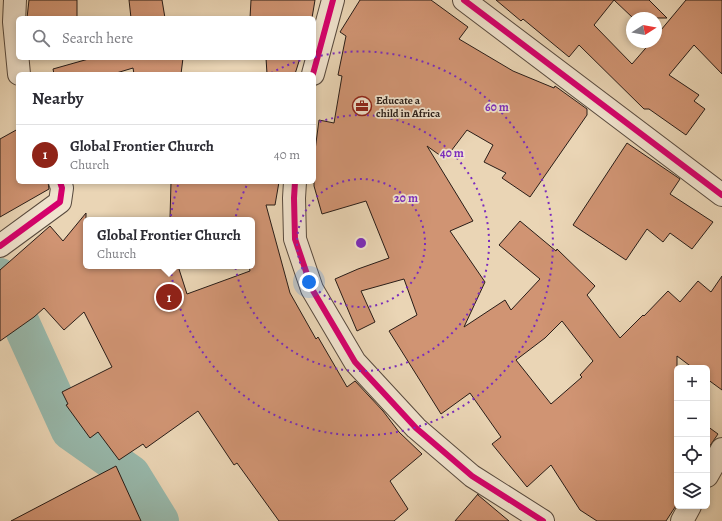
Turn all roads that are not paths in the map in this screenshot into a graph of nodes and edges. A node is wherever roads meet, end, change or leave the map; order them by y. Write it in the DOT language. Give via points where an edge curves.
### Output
graph roads {
  1 [pos="16,0"];
  2 [pos="333,0"];
  3 [pos="464,0"];
  4 [pos="16,43"];
  5 [pos="18,60"];
  6 [pos="19,72"];
  7 [pos="314,72"];
  8 [pos="61,184"];
  9 [pos="295,184"];
  10 [pos="722,195"];
  11 [pos="0,246"];
  12 [pos="722,449"];
  13 [pos="709,473"];
  14 [pos="688,509"];
  15 [pos="544,521"];
  16 [pos="682,521"];
  1 -- 4 [label="street"];
  2 -- 7 [label="street"];
  3 -- 10 [label="street"];
  5 -- 6 [label="street"];
  8 -- 11 [label="street" via="60,202"];
  9 -- 15 [label="street" via="295,239 312,289 356,362 416,428 466,472"];
  12 -- 13 [label="street"];
  14 -- 16 [label="street"];
}
